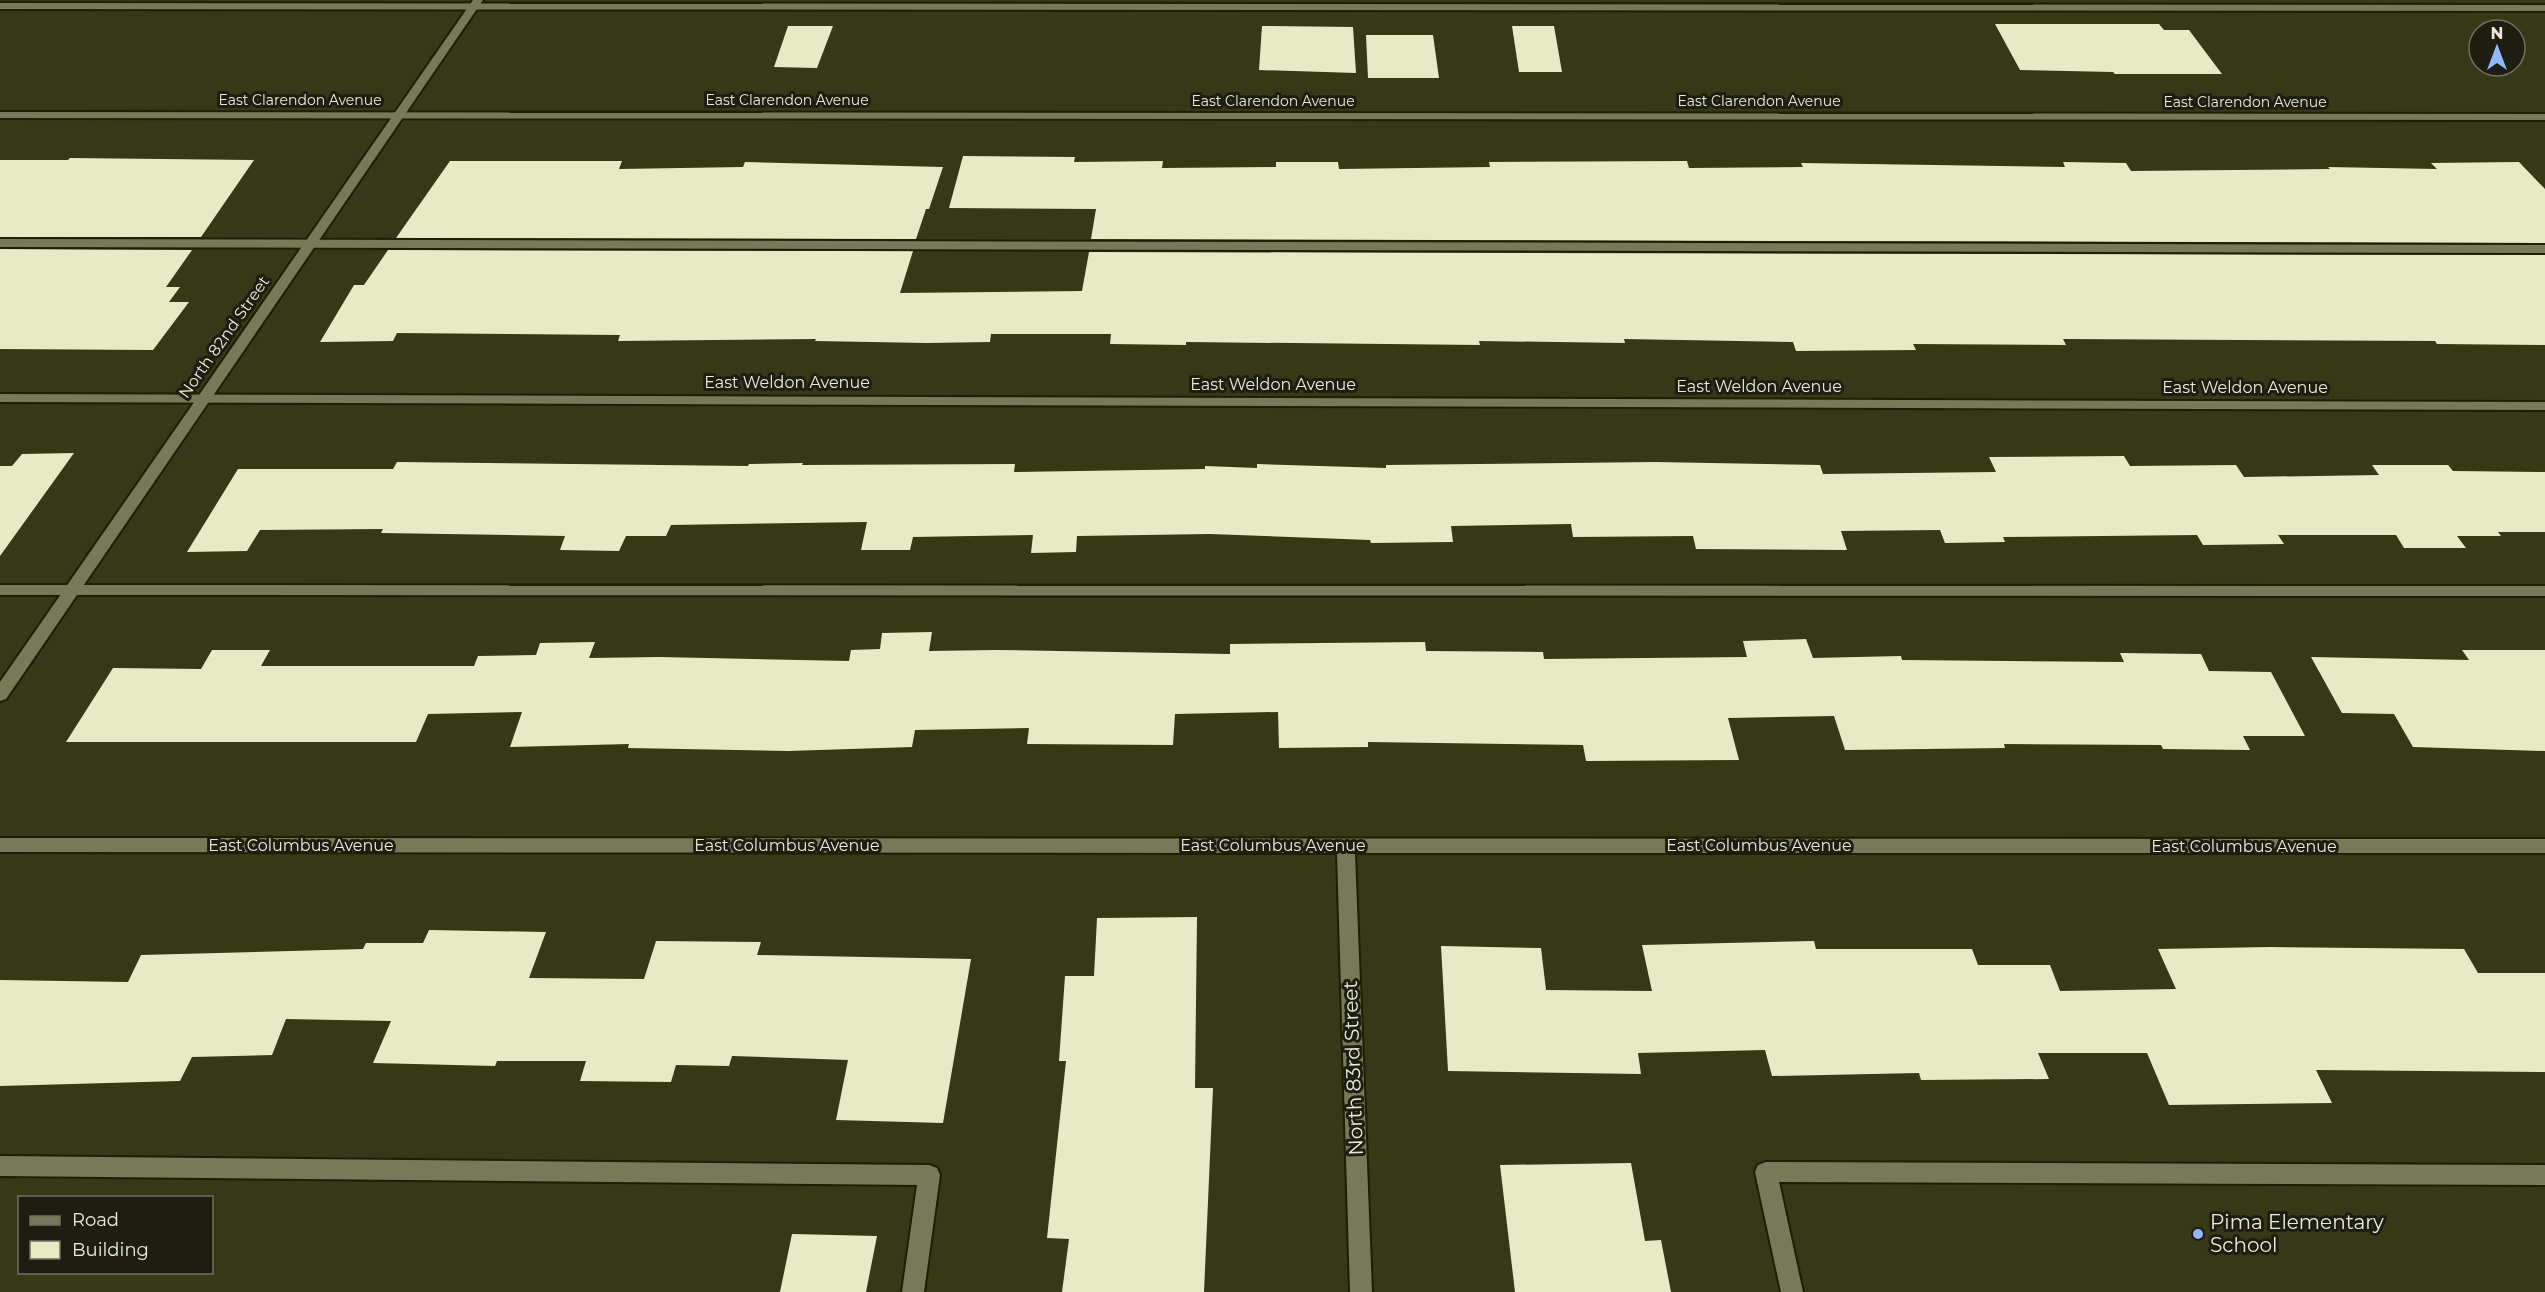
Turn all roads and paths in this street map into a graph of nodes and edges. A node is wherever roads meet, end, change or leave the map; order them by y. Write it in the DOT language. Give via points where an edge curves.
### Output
graph roads {
  1 [pos="476,3"];
  2 [pos="0,6"];
  3 [pos="2545,8"];
  4 [pos="399,114"];
  5 [pos="0,115"];
  6 [pos="2545,117"];
  7 [pos="0,243"];
  8 [pos="310,244"];
  9 [pos="2545,249"];
  10 [pos="0,398"];
  11 [pos="205,398"];
  12 [pos="2545,406"];
  13 [pos="0,590"];
  14 [pos="72,590"];
  15 [pos="2545,591"];
  16 [pos="0,695"];
  17 [pos="0,844"];
  18 [pos="1346,844"];
  19 [pos="2545,846"];
  20 [pos="0,1166"];
  21 [pos="2545,1175"];
  22 [pos="913,1292"];
  23 [pos="1360,1292"];
  24 [pos="1792,1292"];
  1 -- 2 [label="street"];
  1 -- 3 [label="street"];
  1 -- 4 [label="street, North 82nd Street"];
  4 -- 5 [label="street, East Clarendon Avenue"];
  4 -- 6 [label="street, East Clarendon Avenue"];
  4 -- 8 [label="street, North 82nd Street"];
  7 -- 8 [label="street"];
  8 -- 9 [label="street"];
  8 -- 11 [label="street, North 82nd Street"];
  10 -- 11 [label="street, East Weldon Avenue"];
  11 -- 12 [label="street, East Weldon Avenue"];
  11 -- 14 [label="street, North 82nd Street"];
  13 -- 14 [label="street"];
  14 -- 15 [label="street"];
  14 -- 16 [label="street, North 82nd Street"];
  17 -- 18 [label="street, East Columbus Avenue"];
  18 -- 19 [label="street, East Columbus Avenue"];
  18 -- 23 [label="street, North 83rd Street"];
  20 -- 22 [label="street" via="929,1175"];
  21 -- 24 [label="street" via="1766,1172"];
}
